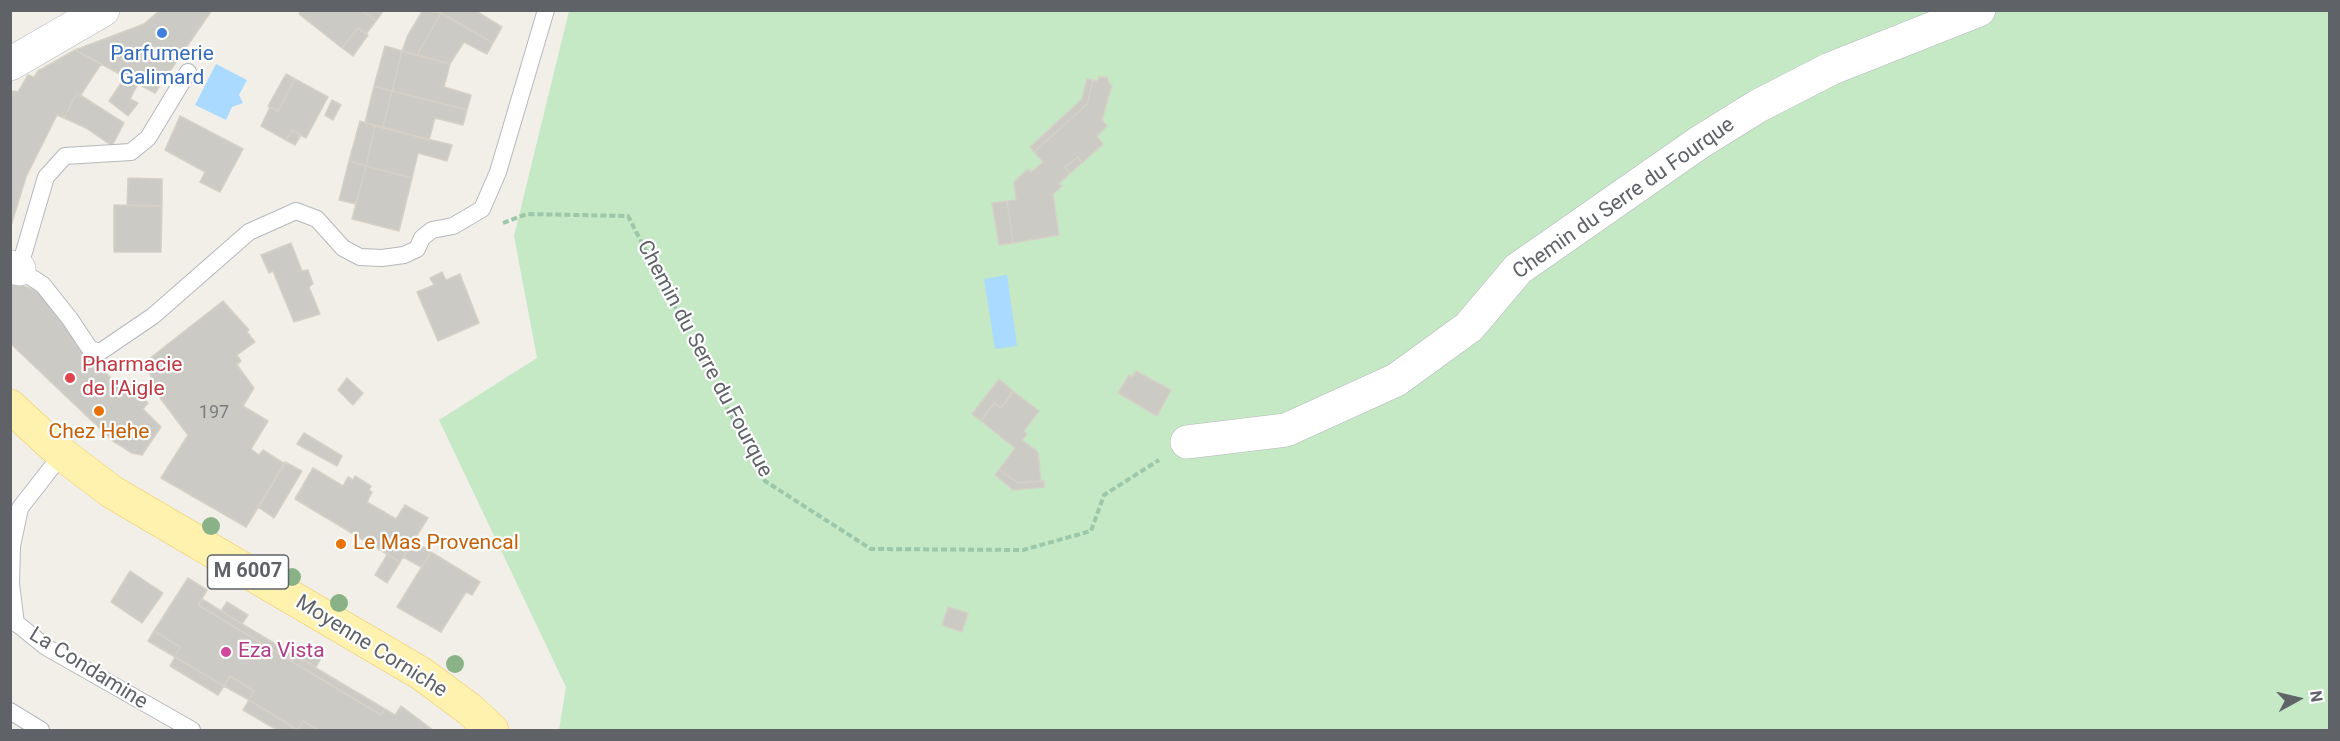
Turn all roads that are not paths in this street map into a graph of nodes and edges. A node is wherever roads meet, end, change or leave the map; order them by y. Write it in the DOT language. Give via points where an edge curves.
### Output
graph roads {
  1 [pos="103,10"];
  2 [pos="546,10"];
  3 [pos="1979,10"];
  4 [pos="16,56"];
  5 [pos="188,72"];
  6 [pos="15,268"];
  7 [pos="14,417"];
  8 [pos="1187,442"];
  9 [pos="62,454"];
  10 [pos="14,621"];
  11 [pos="10,711"];
  12 [pos="41,730"];
  13 [pos="192,730"];
  14 [pos="492,730"];
  1 -- 4 [label="street"];
  2 -- 6 [label="lane" via="498,172 482,209 453,226 432,230 417,249 404,255 360,257 343,248 317,219 296,211 249,231 153,316 100,352 90,349 42,285"];
  3 -- 8 [label="street, Chemin du Serre du Fourque" via="1830,69 1700,142 1518,269 1468,327 1396,380 1286,430"];
  5 -- 6 [label="lane" via="148,138 130,152 65,156 46,177"];
  7 -- 9 [label="main road, Moyenne Corniche / M 6007"];
  9 -- 10 [label="lane, La Condamine" via="20,508 12,546"];
  9 -- 14 [label="main road, Moyenne Corniche / M 6007" via="112,492 422,674"];
  10 -- 13 [label="lane, La Condamine" via="46,647"];
  11 -- 12 [label="lane"];
}
